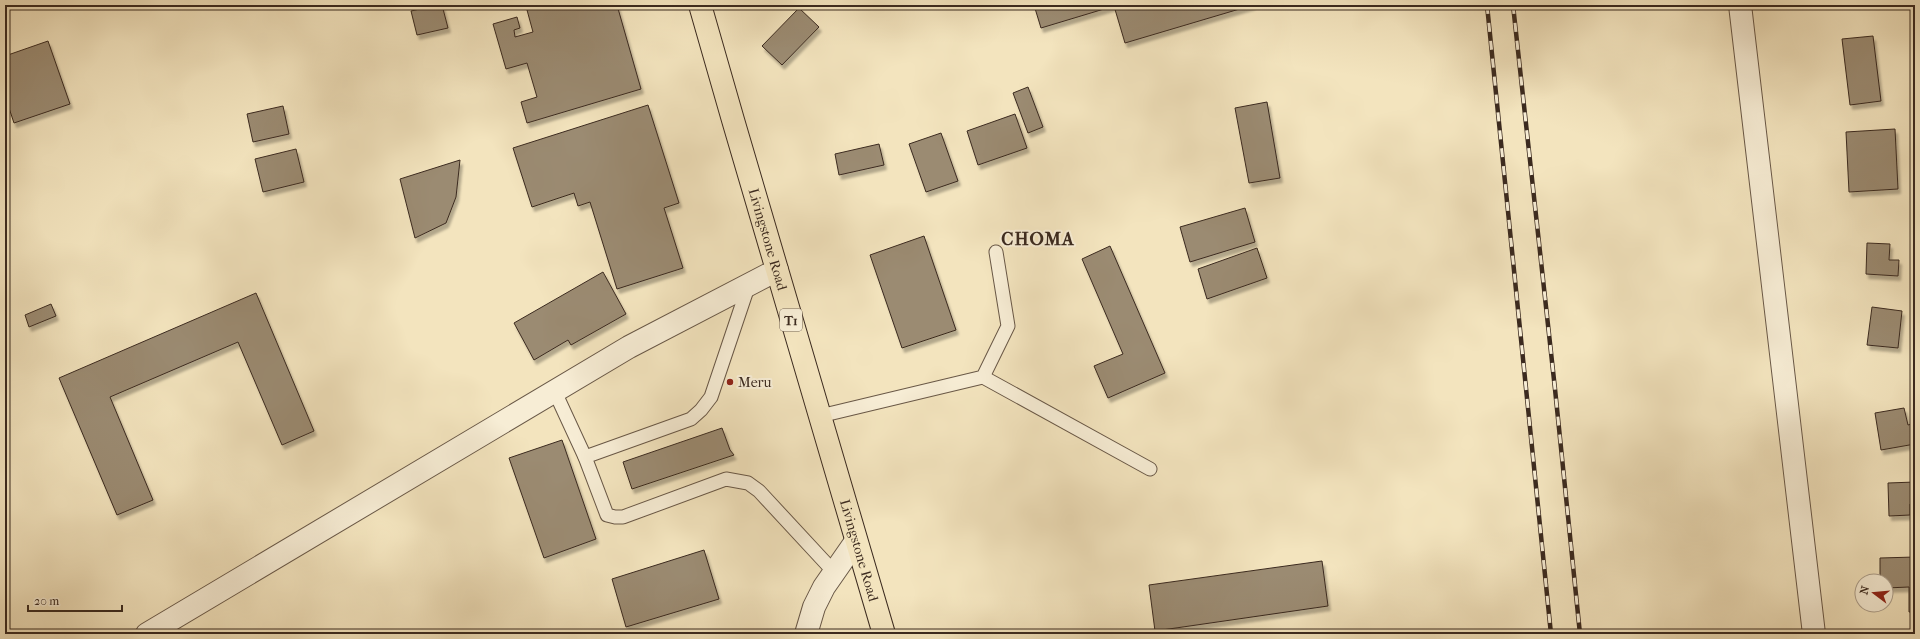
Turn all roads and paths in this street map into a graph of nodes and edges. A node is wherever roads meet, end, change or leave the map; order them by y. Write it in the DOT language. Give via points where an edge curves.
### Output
graph roads {
  1 [pos="700,5"];
  2 [pos="1743,5"];
  3 [pos="996,252"];
  4 [pos="776,270"];
  5 [pos="749,284"];
  6 [pos="983,377"];
  7 [pos="555,392"];
  8 [pos="820,416"];
  9 [pos="585,458"];
  10 [pos="1150,469"];
  11 [pos="856,542"];
  12 [pos="835,573"];
  13 [pos="147,634"];
  14 [pos="806,634"];
  15 [pos="884,634"];
  16 [pos="1814,634"];
  1 -- 4 [label="highway, Livingstone Road / T1"];
  2 -- 16 [label="street"];
  3 -- 6 [label="lane" via="1008,326"];
  4 -- 5 [label="street"];
  4 -- 8 [label="highway, Livingstone Road / T1"];
  5 -- 7 [label="street" via="629,347"];
  5 -- 9 [label="lane" via="711,396 701,410 691,419"];
  6 -- 8 [label="lane"];
  6 -- 10 [label="lane"];
  7 -- 9 [label="lane"];
  7 -- 13 [label="street"];
  8 -- 11 [label="highway, Livingstone Road / T1"];
  9 -- 12 [label="lane" via="607,515 615,517 623,517 726,479 748,483 759,491"];
  11 -- 12 [label="street"];
  11 -- 15 [label="highway, Livingstone Road / T1"];
  12 -- 14 [label="street" via="824,587 814,607"];
}
